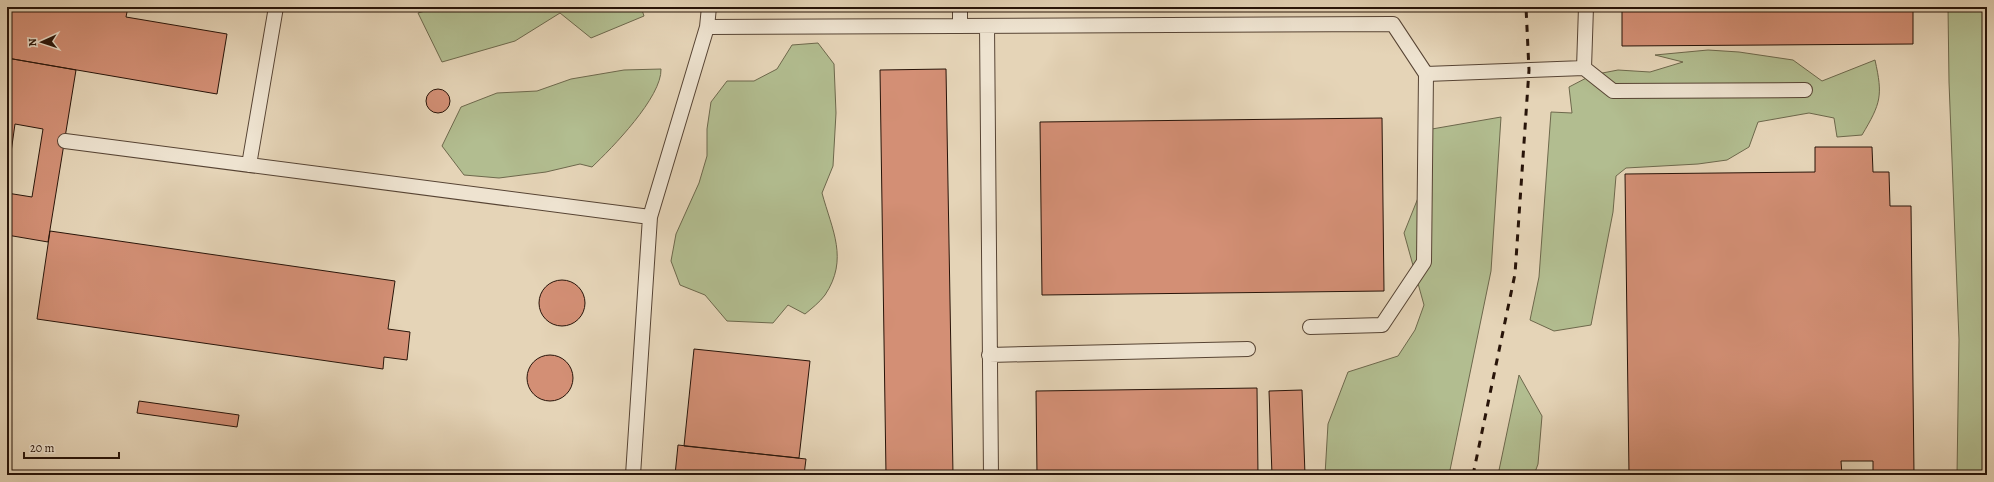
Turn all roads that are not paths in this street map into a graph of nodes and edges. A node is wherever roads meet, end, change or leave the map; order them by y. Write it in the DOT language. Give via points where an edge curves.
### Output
graph roads {
  1 [pos="276,7"];
  2 [pos="709,7"];
  3 [pos="960,7"];
  4 [pos="1586,7"];
  5 [pos="960,26"];
  6 [pos="987,26"];
  7 [pos="707,27"];
  8 [pos="1584,68"];
  9 [pos="1426,74"];
  10 [pos="1805,90"];
  11 [pos="65,141"];
  12 [pos="249,165"];
  13 [pos="650,217"];
  14 [pos="1310,327"];
  15 [pos="1248,349"];
  16 [pos="989,355"];
  17 [pos="633,475"];
  18 [pos="991,475"];
  1 -- 12 [label="lane"];
  2 -- 7 [label="lane"];
  3 -- 5 [label="lane"];
  4 -- 8 [label="lane"];
  5 -- 6 [label="lane"];
  5 -- 7 [label="lane"];
  6 -- 9 [label="lane" via="1393,24"];
  6 -- 16 [label="lane"];
  7 -- 13 [label="lane"];
  8 -- 9 [label="lane"];
  8 -- 10 [label="lane" via="1613,91"];
  9 -- 14 [label="lane" via="1424,262 1382,325"];
  11 -- 12 [label="lane"];
  12 -- 13 [label="lane"];
  13 -- 17 [label="lane"];
  15 -- 16 [label="lane"];
  16 -- 18 [label="lane"];
}
